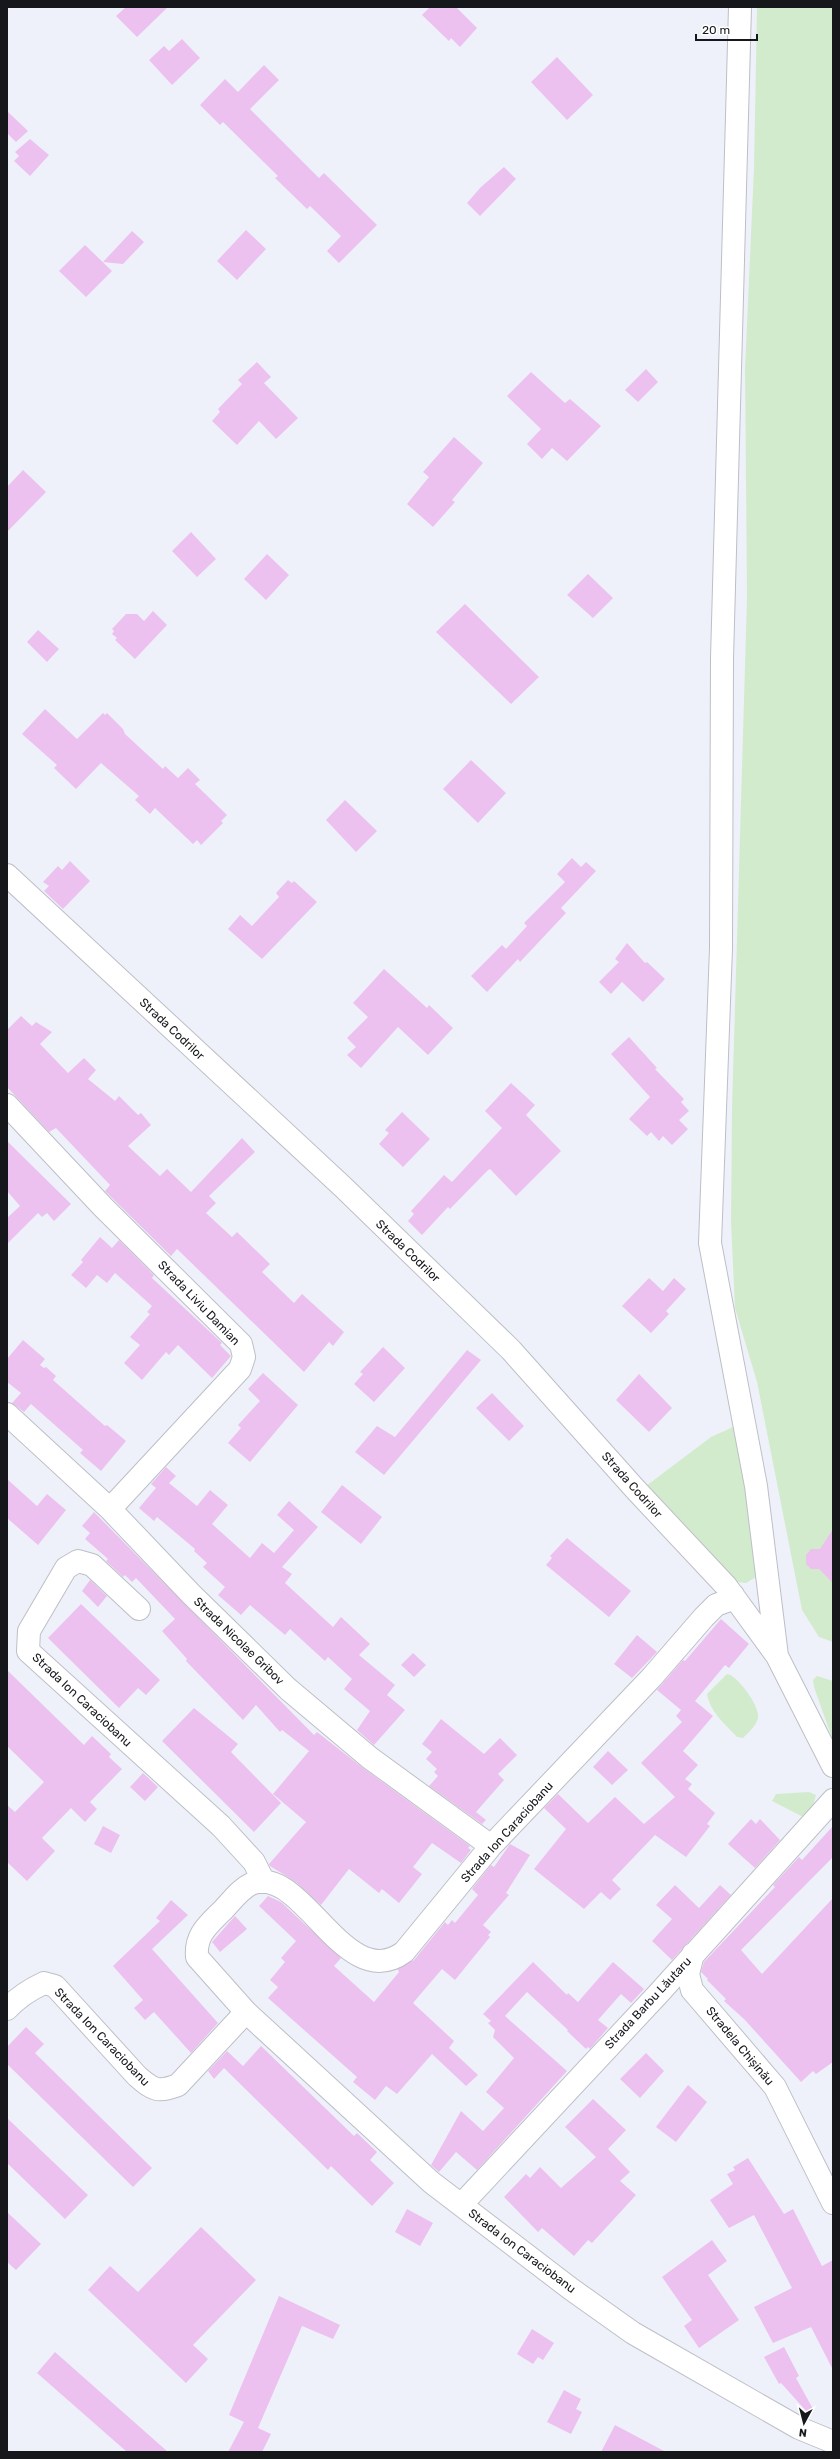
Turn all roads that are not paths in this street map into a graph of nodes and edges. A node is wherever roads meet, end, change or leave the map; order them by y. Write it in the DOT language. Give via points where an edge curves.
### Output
graph roads {
  1 [pos="740,7"];
  2 [pos="7,875"];
  3 [pos="7,1105"];
  4 [pos="7,1414"];
  5 [pos="110,1509"];
  6 [pos="733,1595"];
  7 [pos="139,1609"];
  8 [pos="777,1656"];
  9 [pos="833,1766"];
  10 [pos="833,1800"];
  11 [pos="491,1846"];
  12 [pos="264,1882"];
  13 [pos="693,1954"];
  14 [pos="7,2009"];
  15 [pos="246,2012"];
  16 [pos="833,2203"];
  17 [pos="461,2204"];
  18 [pos="833,2442"];
  1 -- 8 [label="street" via="722,659 721,948 710,1243 756,1486"];
  2 -- 6 [label="street, Strada Codrilor" via="24,894 343,1188 511,1350"];
  3 -- 5 [label="street, Strada Liviu Damian" via="103,1207 241,1344 244,1357 240,1369"];
  4 -- 5 [label="street, Strada Nicolae Gribov"];
  5 -- 11 [label="street, Strada Nicolae Gribov" via="191,1594 288,1688 370,1758"];
  6 -- 8 [label="street, Strada Codrilor"];
  6 -- 11 [label="street, Strada Ion Caraciobanu" via="716,1605 704,1617 652,1677"];
  7 -- 12 [label="street, Strada Ion Caraciobanu" via="92,1565 78,1561 66,1568 29,1631 28,1651 222,1826 254,1862"];
  8 -- 9 [label="street"];
  10 -- 13 [label="street, Strada Barbu Lăutaru"];
  11 -- 12 [label="street, Strada Ion Caraciobanu" via="404,1952 394,1959 380,1963 366,1960 351,1950 291,1895 279,1887"];
  12 -- 15 [label="street, Strada Ion Caraciobanu" via="243,1889 201,1932 196,1947 197,1957 201,1963"];
  13 -- 16 [label="street, Stradela Chișinău" via="688,1974 692,1990 775,2087"];
  13 -- 17 [label="street, Strada Barbu Lăutaru"];
  14 -- 15 [label="street, Strada Ion Caraciobanu" via="18,1997 32,1988 44,1983 55,1986 137,2076 150,2087 163,2091 182,2082"];
  15 -- 17 [label="street, Strada Ion Caraciobanu" via="431,2182"];
  17 -- 18 [label="street, Strada Ion Caraciobanu" via="633,2333 799,2428"];
}
